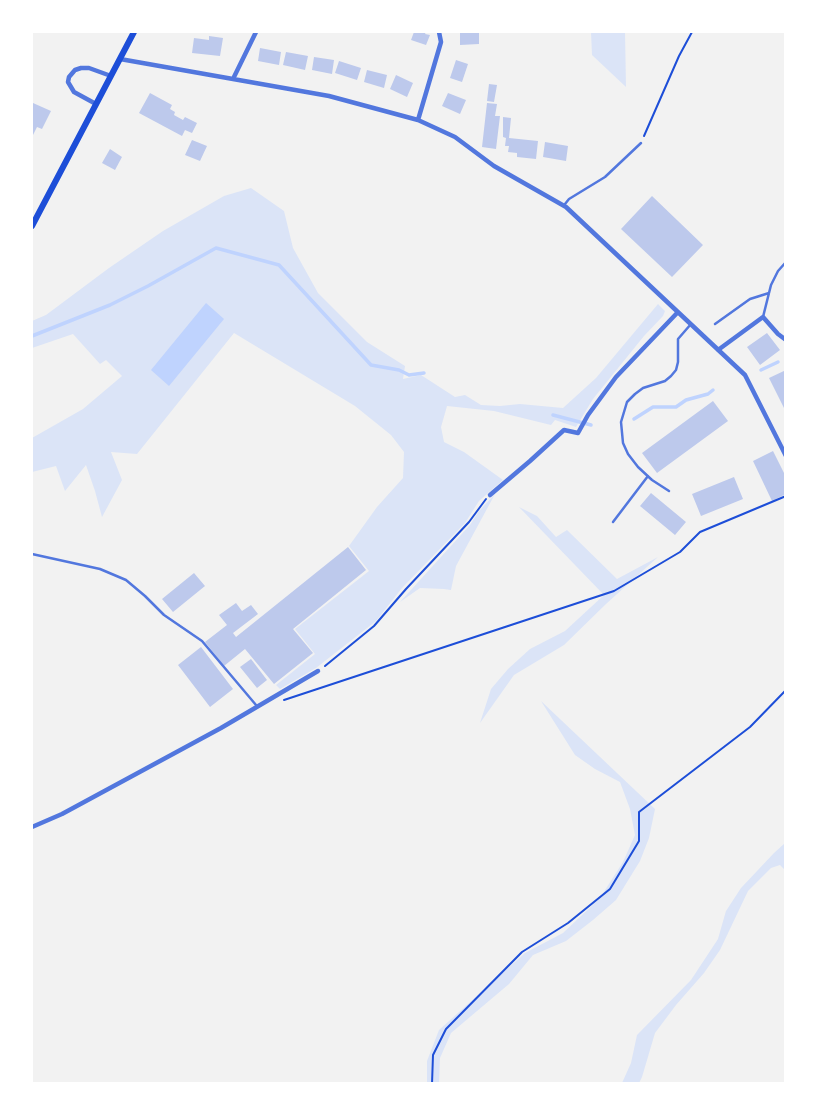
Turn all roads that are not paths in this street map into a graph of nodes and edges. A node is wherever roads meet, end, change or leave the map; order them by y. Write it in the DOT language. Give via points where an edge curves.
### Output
graph roads {
  1 [pos="134,32"];
  2 [pos="256,32"];
  3 [pos="439,32"];
  4 [pos="120,59"];
  5 [pos="111,76"];
  6 [pos="233,79"];
  7 [pos="96,104"];
  8 [pos="418,120"];
  9 [pos="641,143"];
  10 [pos="564,206"];
  11 [pos="32,226"];
  12 [pos="786,262"];
  13 [pos="769,293"];
  14 [pos="678,312"];
  15 [pos="763,317"];
  16 [pos="691,324"];
  17 [pos="715,324"];
  18 [pos="786,340"];
  19 [pos="719,350"];
  20 [pos="786,456"];
  21 [pos="648,476"];
  22 [pos="670,491"];
  23 [pos="490,495"];
  24 [pos="613,522"];
  25 [pos="32,554"];
  26 [pos="318,671"];
  27 [pos="256,706"];
  28 [pos="32,827"];
  1 -- 4 [label="main road"];
  2 -- 6 [label="street"];
  3 -- 8 [label="street" via="441,42"];
  4 -- 5 [label="main road"];
  4 -- 6 [label="street"];
  5 -- 7 [label="main road"];
  5 -- 7 [label="street" via="81,68 69,77 69,87"];
  6 -- 8 [label="street" via="329,96"];
  7 -- 11 [label="main road"];
  8 -- 10 [label="street"];
  9 -- 10 [label="lane" via="606,177"];
  10 -- 14 [label="street"];
  12 -- 13 [label="lane"];
  13 -- 15 [label="lane"];
  13 -- 17 [label="lane" via="750,299"];
  14 -- 16 [label="street"];
  14 -- 23 [label="street" via="616,377 578,433 564,430"];
  15 -- 18 [label="street"];
  15 -- 19 [label="street"];
  16 -- 19 [label="street"];
  16 -- 21 [label="lane" via="678,339 676,370 665,381 635,394 627,402 621,422 623,443"];
  19 -- 20 [label="street" via="745,374"];
  21 -- 22 [label="lane"];
  21 -- 24 [label="lane"];
  25 -- 27 [label="lane" via="100,569 126,580 164,615 202,641"];
  26 -- 27 [label="street"];
  27 -- 28 [label="street"];
}
